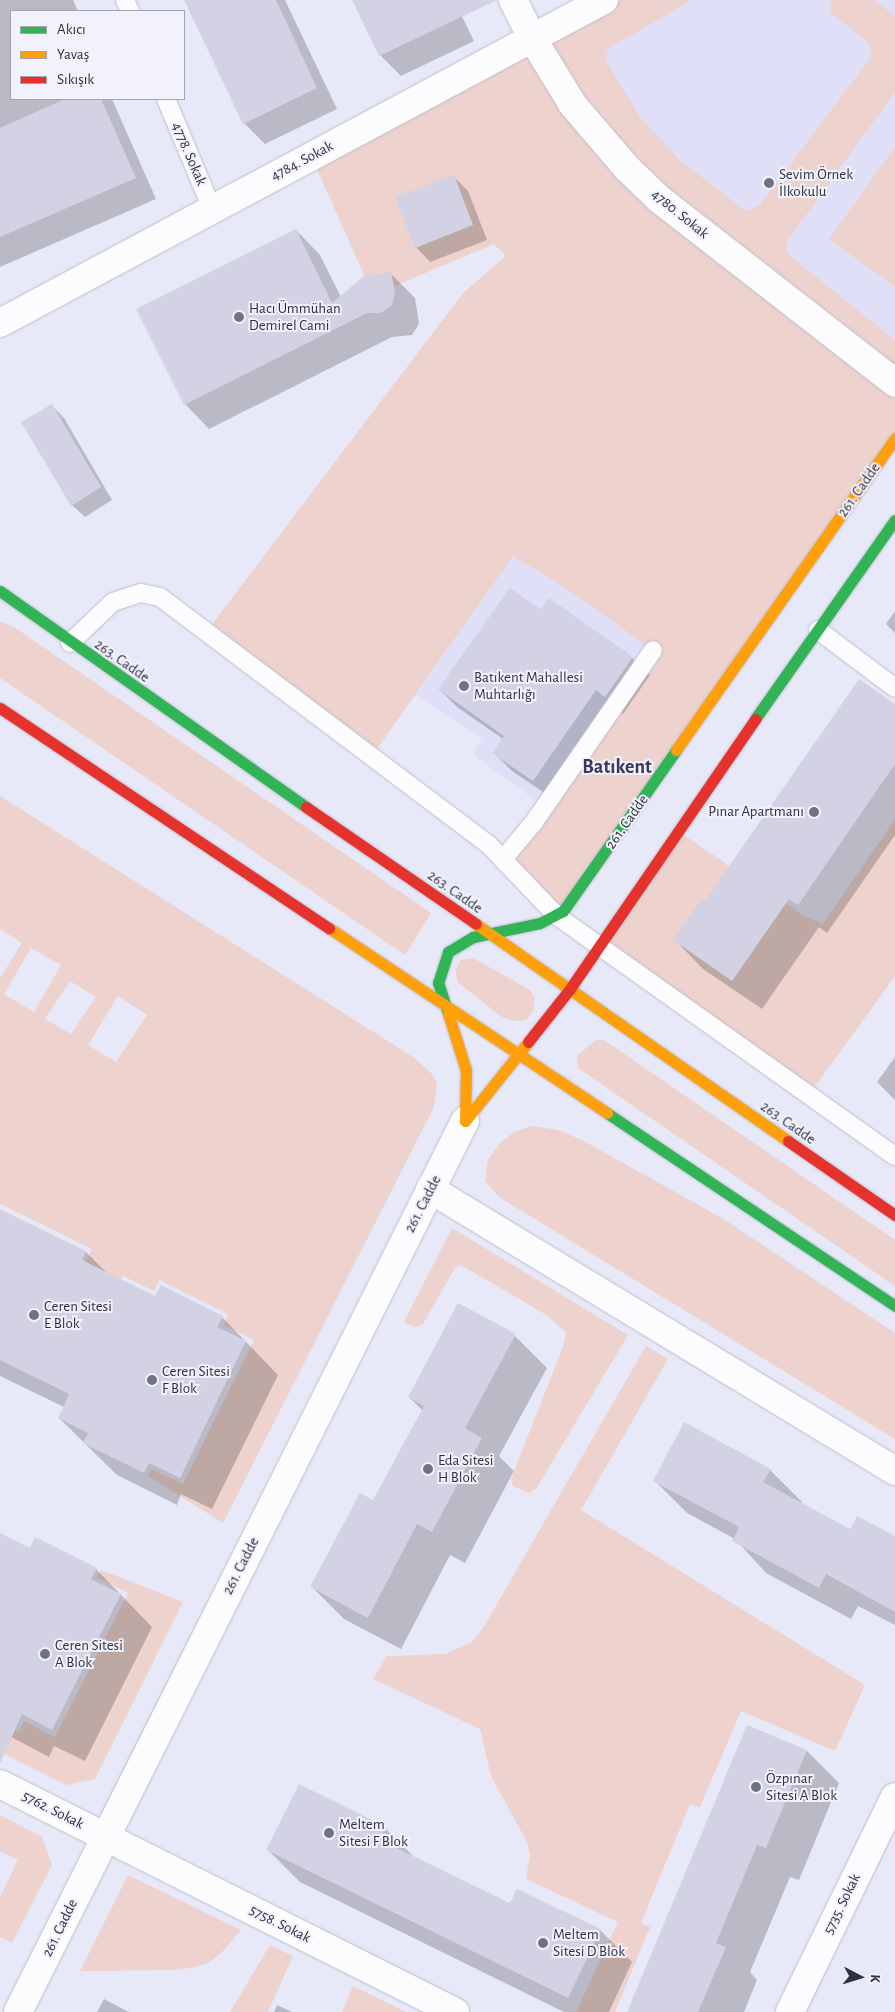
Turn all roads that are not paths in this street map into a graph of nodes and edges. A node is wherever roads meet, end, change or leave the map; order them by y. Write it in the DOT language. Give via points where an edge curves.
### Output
graph roads {
  1 [pos="513,0"];
  2 [pos="604,0"];
  3 [pos="532,38"];
  4 [pos="166,100"];
  5 [pos="212,209"];
  6 [pos="0,323"];
  7 [pos="895,383"];
  8 [pos="895,438"];
  9 [pos="895,520"];
  10 [pos="0,590"];
  11 [pos="818,630"];
  12 [pos="70,643"];
  13 [pos="653,650"];
  14 [pos="895,688"];
  15 [pos="0,708"];
  16 [pos="504,858"];
  17 [pos="557,916"];
  18 [pos="487,933"];
  19 [pos="600,946"];
  20 [pos="569,990"];
  21 [pos="442,1002"];
  22 [pos="518,1053"];
  23 [pos="465,1120"];
  24 [pos="895,1156"];
  25 [pos="430,1189"];
  26 [pos="895,1215"];
  27 [pos="895,1306"];
  28 [pos="895,1471"];
  29 [pos="0,1784"];
  30 [pos="895,1797"];
  31 [pos="105,1837"];
  32 [pos="18,2012"];
  33 [pos="455,2012"];
  34 [pos="790,2012"];
  1 -- 3 [label="street, 4780. Sokak"];
  2 -- 3 [label="street, 4784. Sokak"];
  3 -- 5 [label="street, 4784. Sokak"];
  3 -- 7 [label="street, 4780. Sokak" via="573,105 600,139 659,199"];
  4 -- 5 [label="lane, 4778. Sokak"];
  5 -- 6 [label="street, 4784. Sokak"];
  8 -- 17 [label="main road, 261. Cadde" via="569,904"];
  9 -- 11 [label="main road, 261. Cadde"];
  10 -- 12 [label="main road, 263. Cadde"];
  11 -- 14 [label="lane"];
  11 -- 19 [label="main road, 261. Cadde" via="676,830"];
  12 -- 16 [label="lane" via="121,598 141,593 160,597"];
  12 -- 18 [label="main road, 263. Cadde"];
  13 -- 16 [label="lane" via="534,822"];
  15 -- 21 [label="main road"];
  16 -- 17 [label="lane"];
  17 -- 18 [label="main road, 261. Cadde" via="540,923"];
  17 -- 19 [label="lane"];
  18 -- 20 [label="main road, 263. Cadde"];
  18 -- 21 [label="main road, 261. Cadde" via="473,936 448,952 438,983"];
  19 -- 20 [label="main road, 261. Cadde"];
  19 -- 24 [label="lane"];
  20 -- 22 [label="main road, 261. Cadde"];
  20 -- 26 [label="main road, 263. Cadde"];
  21 -- 22 [label="main road"];
  21 -- 23 [label="main road, 261. Cadde" via="466,1070"];
  22 -- 23 [label="main road, 261. Cadde"];
  22 -- 27 [label="main road"];
  23 -- 25 [label="street, 261. Cadde"];
  25 -- 28 [label="street"];
  25 -- 31 [label="street, 261. Cadde"];
  29 -- 31 [label="street, 5762. Sokak"];
  30 -- 34 [label="street, 5735. Sokak"];
  31 -- 32 [label="street, 261. Cadde"];
  31 -- 33 [label="street, 5758. Sokak"];
}
